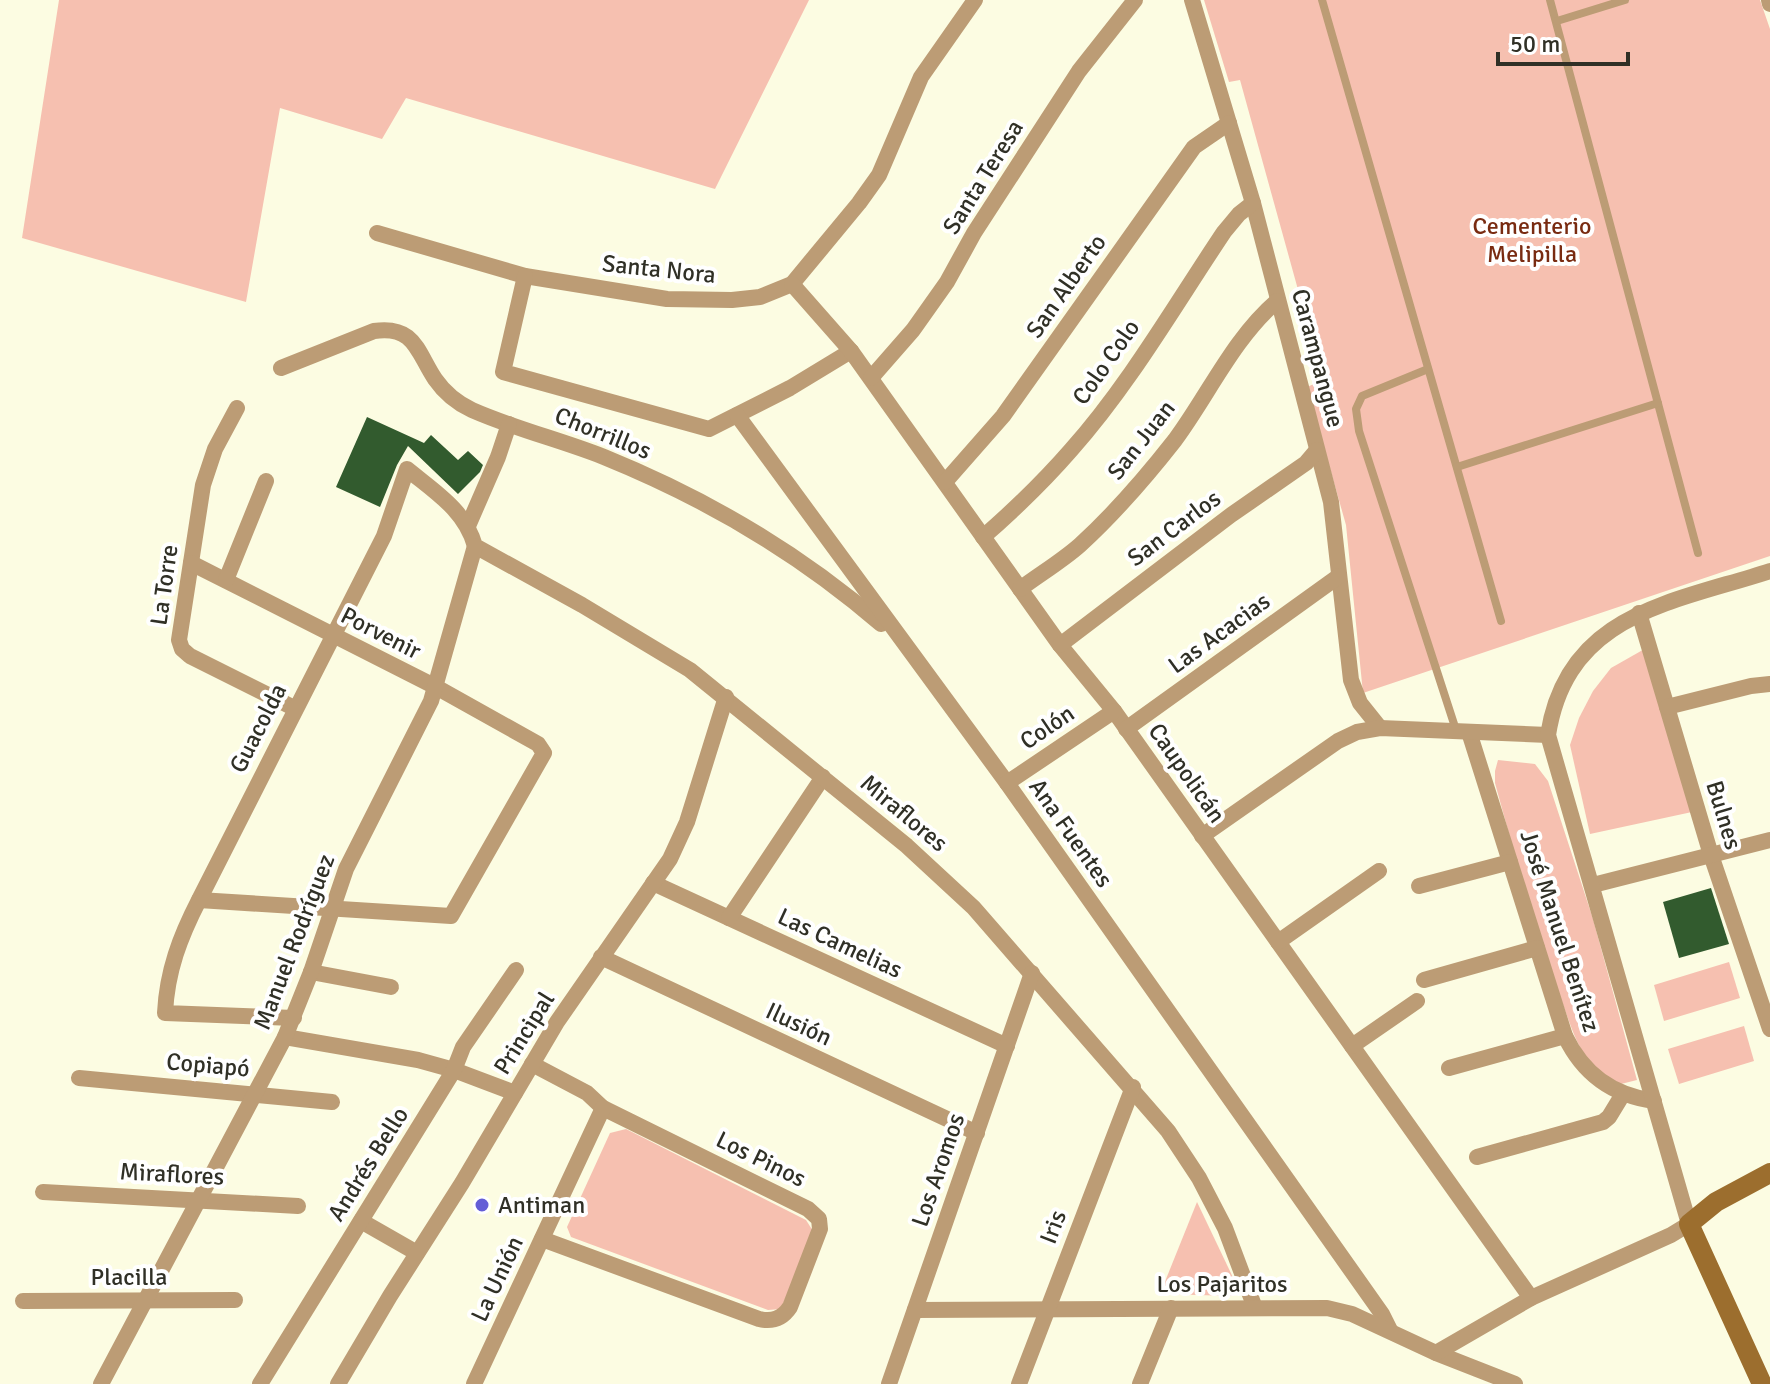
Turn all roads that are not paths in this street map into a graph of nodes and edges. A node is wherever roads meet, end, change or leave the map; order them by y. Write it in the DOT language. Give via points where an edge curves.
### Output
graph roads {
  1 [pos="975,0"];
  2 [pos="1135,0"];
  3 [pos="1192,0"];
  4 [pos="1322,0"];
  5 [pos="1550,0"];
  6 [pos="1625,0"];
  7 [pos="1557,21"];
  8 [pos="1229,123"];
  9 [pos="1253,203"];
  10 [pos="377,233"];
  11 [pos="525,276"];
  12 [pos="792,284"];
  13 [pos="1277,301"];
  14 [pos="851,351"];
  15 [pos="281,368"];
  16 [pos="1428,369"];
  17 [pos="871,378"];
  18 [pos="1658,403"];
  19 [pos="237,408"];
  20 [pos="737,415"];
  21 [pos="509,424"];
  22 [pos="1317,450"];
  23 [pos="1457,467"];
  24 [pos="266,481"];
  25 [pos="945,482"];
  26 [pos="468,526"];
  27 [pos="983,537"];
  28 [pos="475,546"];
  29 [pos="1698,553"];
  30 [pos="191,563"];
  31 [pos="1770,571"];
  32 [pos="1339,576"];
  33 [pos="226,580"];
  34 [pos="1020,589"];
  35 [pos="1639,613"];
  36 [pos="1501,621"];
  37 [pos="333,636"];
  38 [pos="903,644"];
  39 [pos="1060,645"];
  40 [pos="1770,684"];
  41 [pos="436,687"];
  42 [pos="726,697"];
  43 [pos="1667,707"];
  44 [pos="294,708"];
  45 [pos="1114,711"];
  46 [pos="1380,728"];
  47 [pos="1126,729"];
  48 [pos="1462,731"];
  49 [pos="1548,735"];
  50 [pos="823,777"];
  51 [pos="1007,783"];
  52 [pos="1202,836"];
  53 [pos="1770,840"];
  54 [pos="1711,855"];
  55 [pos="1510,862"];
  56 [pos="1379,871"];
  57 [pos="653,883"];
  58 [pos="1593,885"];
  59 [pos="1419,886"];
  60 [pos="199,900"];
  61 [pos="333,908"];
  62 [pos="729,918"];
  63 [pos="1278,942"];
  64 [pos="1537,948"];
  65 [pos="601,957"];
  66 [pos="516,970"];
  67 [pos="311,972"];
  68 [pos="1032,973"];
  69 [pos="1424,980"];
  70 [pos="391,987"];
  71 [pos="1417,1001"];
  72 [pos="294,1018"];
  73 [pos="1770,1029"];
  74 [pos="1565,1036"];
  75 [pos="285,1037"];
  76 [pos="1007,1046"];
  77 [pos="1352,1046"];
  78 [pos="532,1064"];
  79 [pos="1449,1068"];
  80 [pos="454,1070"];
  81 [pos="79,1078"];
  82 [pos="1133,1087"];
  83 [pos="256,1093"];
  84 [pos="515,1093"];
  85 [pos="1623,1094"];
  86 [pos="1654,1101"];
  87 [pos="332,1102"];
  88 [pos="603,1108"];
  89 [pos="977,1133"];
  90 [pos="1477,1157"];
  91 [pos="1767,1177"];
  92 [pos="43,1192"];
  93 [pos="199,1199"];
  94 [pos="298,1206"];
  95 [pos="361,1221"];
  96 [pos="1689,1224"];
  97 [pos="542,1239"];
  98 [pos="417,1253"];
  99 [pos="1359,1284"];
  100 [pos="1531,1298"];
  101 [pos="235,1300"];
  102 [pos="23,1301"];
  103 [pos="146,1301"];
  104 [pos="1171,1308"];
  105 [pos="1255,1308"];
  106 [pos="1048,1309"];
  107 [pos="915,1310"];
  108 [pos="1352,1314"];
  109 [pos="1390,1330"];
  110 [pos="1436,1353"];
  111 [pos="101,1384"];
  112 [pos="260,1384"];
  113 [pos="338,1384"];
  114 [pos="474,1384"];
  115 [pos="889,1384"];
  116 [pos="1019,1384"];
  117 [pos="1140,1384"];
  118 [pos="1513,1384"];
  119 [pos="1762,1384"];
  1 -- 12 [label="street" via="921,77 879,175"];
  2 -- 17 [label="street, Santa Teresa" via="1079,71 939,294"];
  3 -- 8 [label="street, Carampangue"];
  4 -- 16 [label="lane"];
  5 -- 7 [label="lane"];
  6 -- 7 [label="lane"];
  7 -- 18 [label="lane"];
  8 -- 9 [label="street, Carampangue"];
  8 -- 25 [label="street, San Alberto" via="1194,147 1003,416"];
  9 -- 13 [label="street, Carampangue"];
  9 -- 27 [label="street, Colo Colo" via="1224,232 1072,450"];
  10 -- 11 [label="street, Santa Nora"];
  11 -- 12 [label="street, Santa Nora" via="700,301 760,297"];
  11 -- 20 [label="street" via="503,372 709,429"];
  12 -- 14 [label="street, Caupolicán"];
  13 -- 22 [label="street, Carampangue"];
  13 -- 34 [label="street, San Juan" via="1243,336 1138,487 1078,546"];
  14 -- 17 [label="street, Caupolicán"];
  14 -- 20 [label="street"];
  15 -- 21 [label="street, Chorrillos" via="367,333 396,331 417,345 449,395"];
  16 -- 23 [label="lane"];
  16 -- 48 [label="lane" via="1362,396 1356,409 1359,431"];
  17 -- 25 [label="street, Caupolicán"];
  18 -- 23 [label="lane"];
  18 -- 29 [label="lane"];
  19 -- 30 [label="street, La Torre" via="206,474"];
  20 -- 38 [label="street, Ana Fuentes"];
  21 -- 26 [label="street"];
  21 -- 38 [label="street, Chorrillos" via="616,462 723,514 810,568"];
  22 -- 32 [label="street, Carampangue" via="1331,502"];
  22 -- 39 [label="street, San Carlos"];
  23 -- 36 [label="lane"];
  24 -- 33 [label="street"];
  25 -- 27 [label="street, Caupolicán"];
  26 -- 28 [label="street"];
  26 -- 37 [label="street, Guacolda" via="456,509 407,469 384,536"];
  27 -- 34 [label="street, Caupolicán"];
  28 -- 41 [label="street, Manuel Rodríguez"];
  28 -- 42 [label="street, Miraflores" via="641,639"];
  30 -- 33 [label="street, Porvenir"];
  30 -- 44 [label="street, La Torre" via="182,649"];
  31 -- 35 [label="street"];
  32 -- 46 [label="street, Carampangue" via="1351,680 1360,703"];
  32 -- 47 [label="street, Las Acacias"];
  33 -- 37 [label="street, Porvenir"];
  34 -- 39 [label="street, Caupolicán"];
  35 -- 43 [label="street, Bulnes"];
  35 -- 49 [label="street" via="1609,629 1575,664 1558,694"];
  37 -- 41 [label="street, Porvenir"];
  37 -- 44 [label="street, Guacolda"];
  38 -- 51 [label="street, Ana Fuentes"];
  39 -- 45 [label="street, Caupolicán"];
  40 -- 43 [label="street"];
  41 -- 61 [label="street, Manuel Rodríguez" via="351,857"];
  41 -- 61 [label="street, Porvenir" via="538,744 544,753 451,916"];
  42 -- 50 [label="street, Miraflores"];
  42 -- 57 [label="street, Principal" via="680,842"];
  43 -- 54 [label="street, Bulnes"];
  44 -- 60 [label="street, Guacolda"];
  45 -- 47 [label="street, Caupolicán"];
  45 -- 51 [label="street, Colón"];
  46 -- 48 [label="street"];
  46 -- 52 [label="street" via="1338,741"];
  47 -- 52 [label="street, Caupolicán"];
  48 -- 49 [label="street"];
  48 -- 55 [label="street, José Manuel Benítez"];
  49 -- 58 [label="street, José Manuel Benítez"];
  50 -- 62 [label="street"];
  50 -- 68 [label="street, Miraflores" via="941,876"];
  51 -- 99 [label="street, Ana Fuentes"];
  52 -- 63 [label="street, Caupolicán"];
  53 -- 54 [label="street"];
  54 -- 58 [label="street"];
  54 -- 73 [label="street, Bulnes"];
  55 -- 59 [label="street"];
  55 -- 64 [label="street, José Manuel Benítez"];
  56 -- 63 [label="street"];
  57 -- 62 [label="street, Las Camelias"];
  57 -- 65 [label="street, Principal"];
  58 -- 86 [label="street, José Manuel Benítez"];
  60 -- 61 [label="street"];
  60 -- 72 [label="street, Guacolda" via="175,951 165,1013"];
  61 -- 67 [label="street, Manuel Rodríguez"];
  62 -- 76 [label="street, Las Camelias"];
  63 -- 77 [label="street, Caupolicán"];
  64 -- 69 [label="street"];
  64 -- 74 [label="street, José Manuel Benítez"];
  65 -- 78 [label="street, Principal"];
  65 -- 89 [label="street, Ilusión"];
  66 -- 80 [label="street, Andrés Bello" via="463,1047"];
  67 -- 70 [label="street"];
  67 -- 72 [label="street, Manuel Rodríguez"];
  68 -- 76 [label="street, Los Aromos"];
  68 -- 82 [label="street, Miraflores"];
  71 -- 77 [label="street"];
  72 -- 75 [label="street, Manuel Rodríguez"];
  74 -- 79 [label="street"];
  74 -- 85 [label="street, José Manuel Benítez" via="1591,1075"];
  75 -- 80 [label="street"];
  75 -- 83 [label="street, Manuel Rodríguez"];
  76 -- 89 [label="street, Los Aromos"];
  77 -- 100 [label="street, Caupolicán"];
  78 -- 84 [label="street, Principal"];
  78 -- 88 [label="street, Los Pinos" via="587,1093"];
  80 -- 84 [label="street"];
  80 -- 95 [label="street, Andrés Bello"];
  81 -- 83 [label="street, Copiapó"];
  82 -- 105 [label="street, Miraflores" via="1213,1203"];
  82 -- 106 [label="street, Iris"];
  83 -- 87 [label="street, Copiapó"];
  83 -- 93 [label="street, Manuel Rodríguez"];
  84 -- 98 [label="street, Principal"];
  85 -- 86 [label="street, José Manuel Benítez"];
  85 -- 90 [label="street" via="1603,1122"];
  86 -- 96 [label="street, José Manuel Benítez"];
  88 -- 97 [label="street, La Unión"];
  88 -- 97 [label="street, Los Pinos" via="816,1215 820,1229 790,1307 778,1318 759,1319"];
  89 -- 107 [label="street, Los Aromos"];
  91 -- 96 [label="street" via="1716,1202"];
  92 -- 93 [label="street, Miraflores"];
  93 -- 94 [label="street, Miraflores"];
  93 -- 103 [label="street, Manuel Rodríguez"];
  95 -- 98 [label="street"];
  95 -- 112 [label="street, Andrés Bello"];
  96 -- 100 [label="street"];
  96 -- 119 [label="street, José Manuel Benítez"];
  97 -- 114 [label="street, La Unión"];
  98 -- 113 [label="street, Principal"];
  99 -- 108 [label="street"];
  99 -- 109 [label="street, Ana Fuentes"];
  100 -- 110 [label="street"];
  101 -- 103 [label="street, Placilla"];
  102 -- 103 [label="street, Placilla"];
  103 -- 111 [label="street, Manuel Rodríguez"];
  104 -- 105 [label="street, Los Pajaritos"];
  104 -- 106 [label="street, Los Pajaritos"];
  104 -- 117 [label="street"];
  105 -- 108 [label="street, Los Pajaritos" via="1327,1308"];
  106 -- 107 [label="street, Los Pajaritos"];
  106 -- 116 [label="street, Iris"];
  107 -- 115 [label="street, Los Aromos"];
  108 -- 109 [label="street, Los Pajaritos"];
  109 -- 110 [label="street, Los Pajaritos"];
  110 -- 118 [label="street, Los Pajaritos"];
}
